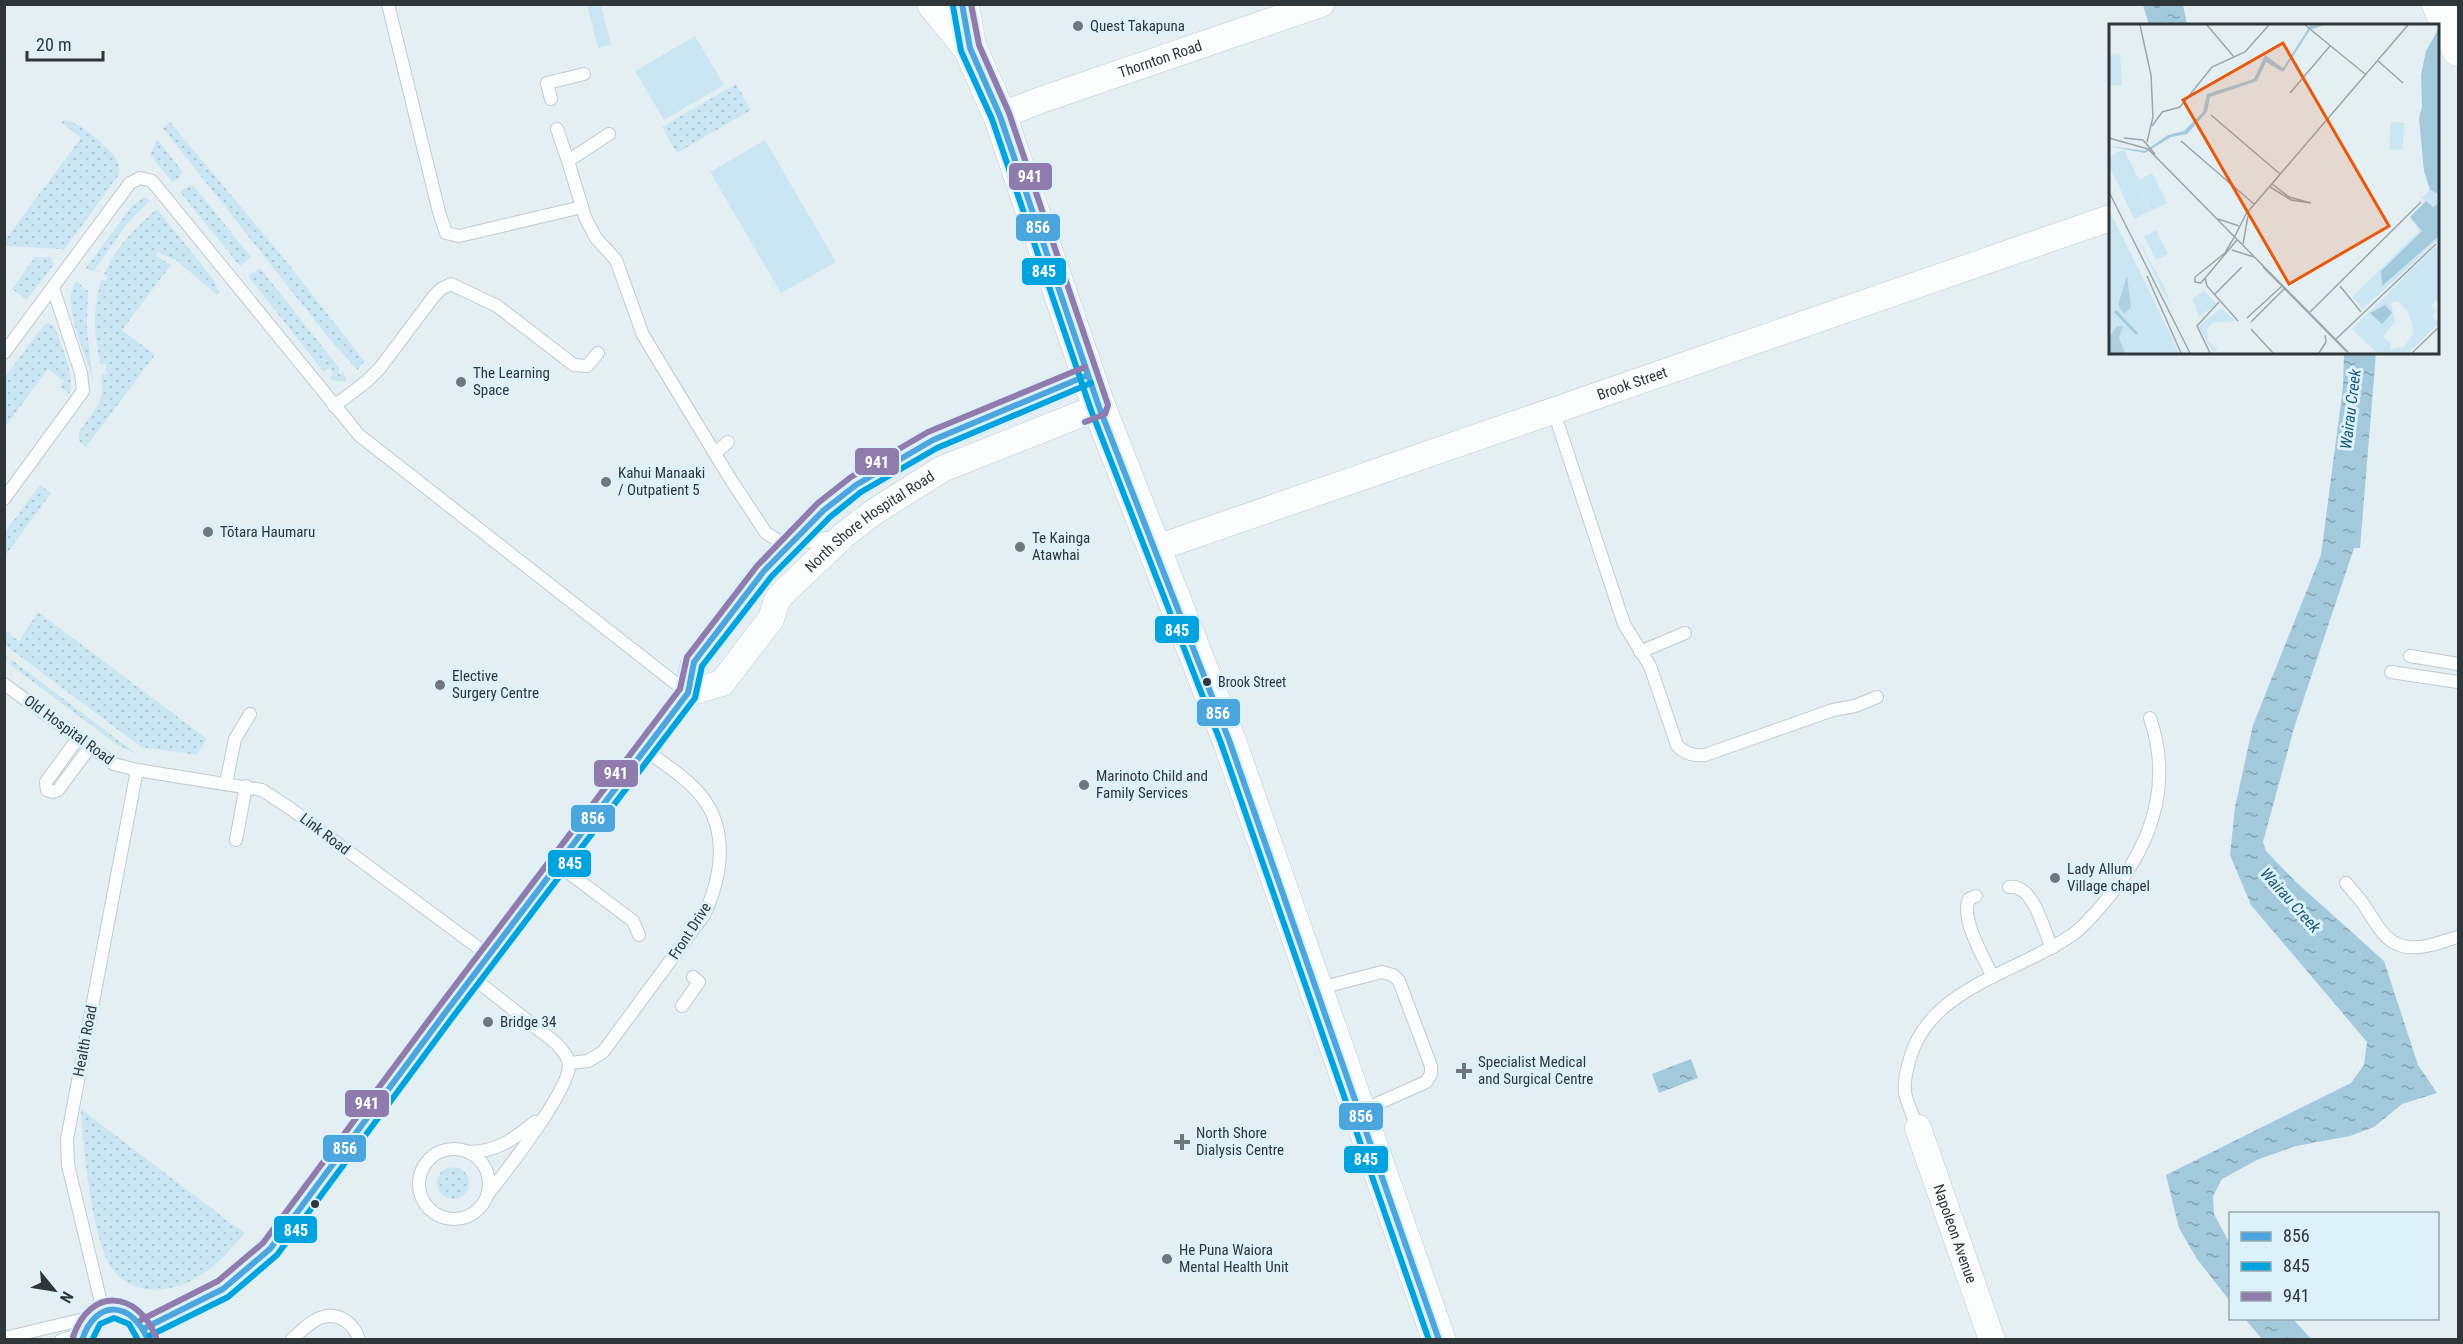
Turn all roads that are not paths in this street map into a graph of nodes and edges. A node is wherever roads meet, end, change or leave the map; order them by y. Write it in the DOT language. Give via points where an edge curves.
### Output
graph roads {
  1 [pos="388,4"];
  2 [pos="934,4"];
  3 [pos="962,4"];
  4 [pos="1321,4"];
  5 [pos="2438,4"];
  6 [pos="970,48"];
  7 [pos="2458,50"];
  8 [pos="584,74"];
  9 [pos="551,99"];
  10 [pos="1000,116"];
  11 [pos="557,129"];
  12 [pos="609,134"];
  13 [pos="568,161"];
  14 [pos="582,207"];
  15 [pos="498,212"];
  16 [pos="2109,218"];
  17 [pos="501,225"];
  18 [pos="53,288"];
  19 [pos="4,353"];
  20 [pos="598,353"];
  21 [pos="1088,375"];
  22 [pos="334,406"];
  23 [pos="1099,407"];
  24 [pos="1554,412"];
  25 [pos="728,442"];
  26 [pos="715,453"];
  27 [pos="4,499"];
  28 [pos="844,535"];
  29 [pos="781,543"];
  30 [pos="1154,549"];
  31 [pos="1685,633"];
  32 [pos="1640,652"];
  33 [pos="2410,656"];
  34 [pos="2458,664"];
  35 [pos="2391,672"];
  36 [pos="2458,682"];
  37 [pos="4,684"];
  38 [pos="687,693"];
  39 [pos="1877,697"];
  40 [pos="250,714"];
  41 [pos="2150,718"];
  42 [pos="78,738"];
  43 [pos="90,747"];
  44 [pos="644,749"];
  45 [pos="137,770"];
  46 [pos="225,783"];
  47 [pos="246,786"];
  48 [pos="236,840"];
  49 [pos="556,864"];
  50 [pos="2346,884"];
  51 [pos="2009,887"];
  52 [pos="1976,896"];
  53 [pos="639,935"];
  54 [pos="2458,937"];
  55 [pos="2052,948"];
  56 [pos="488,955"];
  57 [pos="472,977"];
  58 [pos="693,977"];
  59 [pos="1993,977"];
  60 [pos="1315,990"];
  61 [pos="682,1006"];
  62 [pos="569,1063"];
  63 [pos="1359,1112"];
  64 [pos="543,1116"];
  65 [pos="1917,1128"];
  66 [pos="468,1152"];
  67 [pos="488,1194"];
  68 [pos="98,1314"];
  69 [pos="147,1334"];
  70 [pos="83,1337"];
  71 [pos="4,1338"];
  72 [pos="292,1339"];
  73 [pos="61,1340"];
  74 [pos="305,1340"];
  75 [pos="360,1340"];
  76 [pos="1439,1340"];
  77 [pos="1992,1340"];
  1 -- 17 [label="lane" via="444,230 459,236"];
  2 -- 6 [label="main road"];
  3 -- 6 [label="main road"];
  4 -- 10 [label="street, Thornton Road"];
  5 -- 7 [label="street"];
  6 -- 10 [label="main road"];
  8 -- 9 [label="lane" via="547,83"];
  10 -- 21 [label="main road"];
  11 -- 13 [label="lane"];
  12 -- 13 [label="lane"];
  13 -- 14 [label="lane"];
  14 -- 17 [label="lane"];
  14 -- 26 [label="lane" via="590,229 616,260 644,335"];
  15 -- 17 [label="lane"];
  16 -- 24 [label="street, Brook Street"];
  18 -- 19 [label="lane"];
  18 -- 22 [label="lane" via="130,183 140,178 152,181"];
  18 -- 27 [label="lane" via="81,373 83,391"];
  20 -- 22 [label="lane" via="587,366 574,365 497,306 452,284 434,296 376,373"];
  21 -- 23 [label="main road"];
  21 -- 29 [label="street" via="933,440 866,479"];
  22 -- 38 [label="lane" via="375,449"];
  23 -- 28 [label="street, North Shore Hospital Road" via="942,469"];
  23 -- 30 [label="main road"];
  24 -- 30 [label="street, Brook Street"];
  24 -- 32 [label="lane" via="1624,624"];
  25 -- 26 [label="lane"];
  26 -- 29 [label="lane" via="766,533"];
  28 -- 29 [label="lane"];
  28 -- 38 [label="street, North Shore Hospital Road" via="777,600 771,620 722,683"];
  29 -- 38 [label="street" via="765,570 694,662"];
  30 -- 60 [label="main road" via="1229,740"];
  31 -- 32 [label="lane"];
  32 -- 39 [label="lane" via="1650,666 1677,745 1693,755 1705,755"];
  33 -- 34 [label="lane"];
  35 -- 36 [label="lane"];
  37 -- 42 [label="lane, Old Hospital Road"];
  38 -- 44 [label="lane"];
  40 -- 46 [label="lane" via="235,739"];
  41 -- 55 [label="lane" via="2160,769 2145,842 2096,912"];
  42 -- 43 [label="lane, Old Hospital Road"];
  42 -- 43 [label="lane" via="46,782 50,791 58,789"];
  43 -- 45 [label="lane, Old Hospital Road" via="114,764"];
  44 -- 49 [label="lane"];
  44 -- 62 [label="lane, Front Drive" via="706,801 720,836 719,875 704,915 603,1052 588,1061"];
  45 -- 46 [label="lane, Link Road"];
  45 -- 68 [label="lane, Health Road" via="68,1126 68,1165"];
  46 -- 47 [label="lane, Link Road"];
  47 -- 48 [label="lane"];
  47 -- 56 [label="lane, Link Road" via="262,790 291,808"];
  49 -- 53 [label="lane" via="633,921"];
  49 -- 56 [label="lane"];
  50 -- 54 [label="lane" via="2381,933 2394,942 2430,946"];
  51 -- 55 [label="lane" via="2019,887 2028,894"];
  52 -- 59 [label="lane" via="1969,899 1966,910"];
  55 -- 59 [label="lane"];
  56 -- 57 [label="lane"];
  57 -- 62 [label="lane" via="557,1044"];
  57 -- 69 [label="lane" via="270,1249 223,1289"];
  58 -- 61 [label="lane" via="699,982"];
  59 -- 65 [label="lane" via="1950,1003 1915,1041 1905,1092"];
  60 -- 63 [label="main road"];
  60 -- 63 [label="lane" via="1382,972 1393,975 1405,994 1431,1066 1426,1082"];
  62 -- 64 [label="lane" via="563,1087"];
  63 -- 76 [label="main road"];
  64 -- 66 [label="lane" via="506,1144"];
  64 -- 67 [label="lane"];
  65 -- 77 [label="street, Napoleon Avenue"];
  66 -- 67 [label="lane" via="483,1165"];
  66 -- 67 [label="lane" via="447,1150 428,1160 419,1180 423,1200 438,1216 459,1219 477,1211"];
  68 -- 69 [label="lane" via="115,1309 126,1311 136,1316"];
  68 -- 70 [label="lane"];
  68 -- 71 [label="lane"];
  70 -- 73 [label="lane"];
  72 -- 74 [label="lane"];
  72 -- 75 [label="lane" via="324,1316 352,1324"];
}
